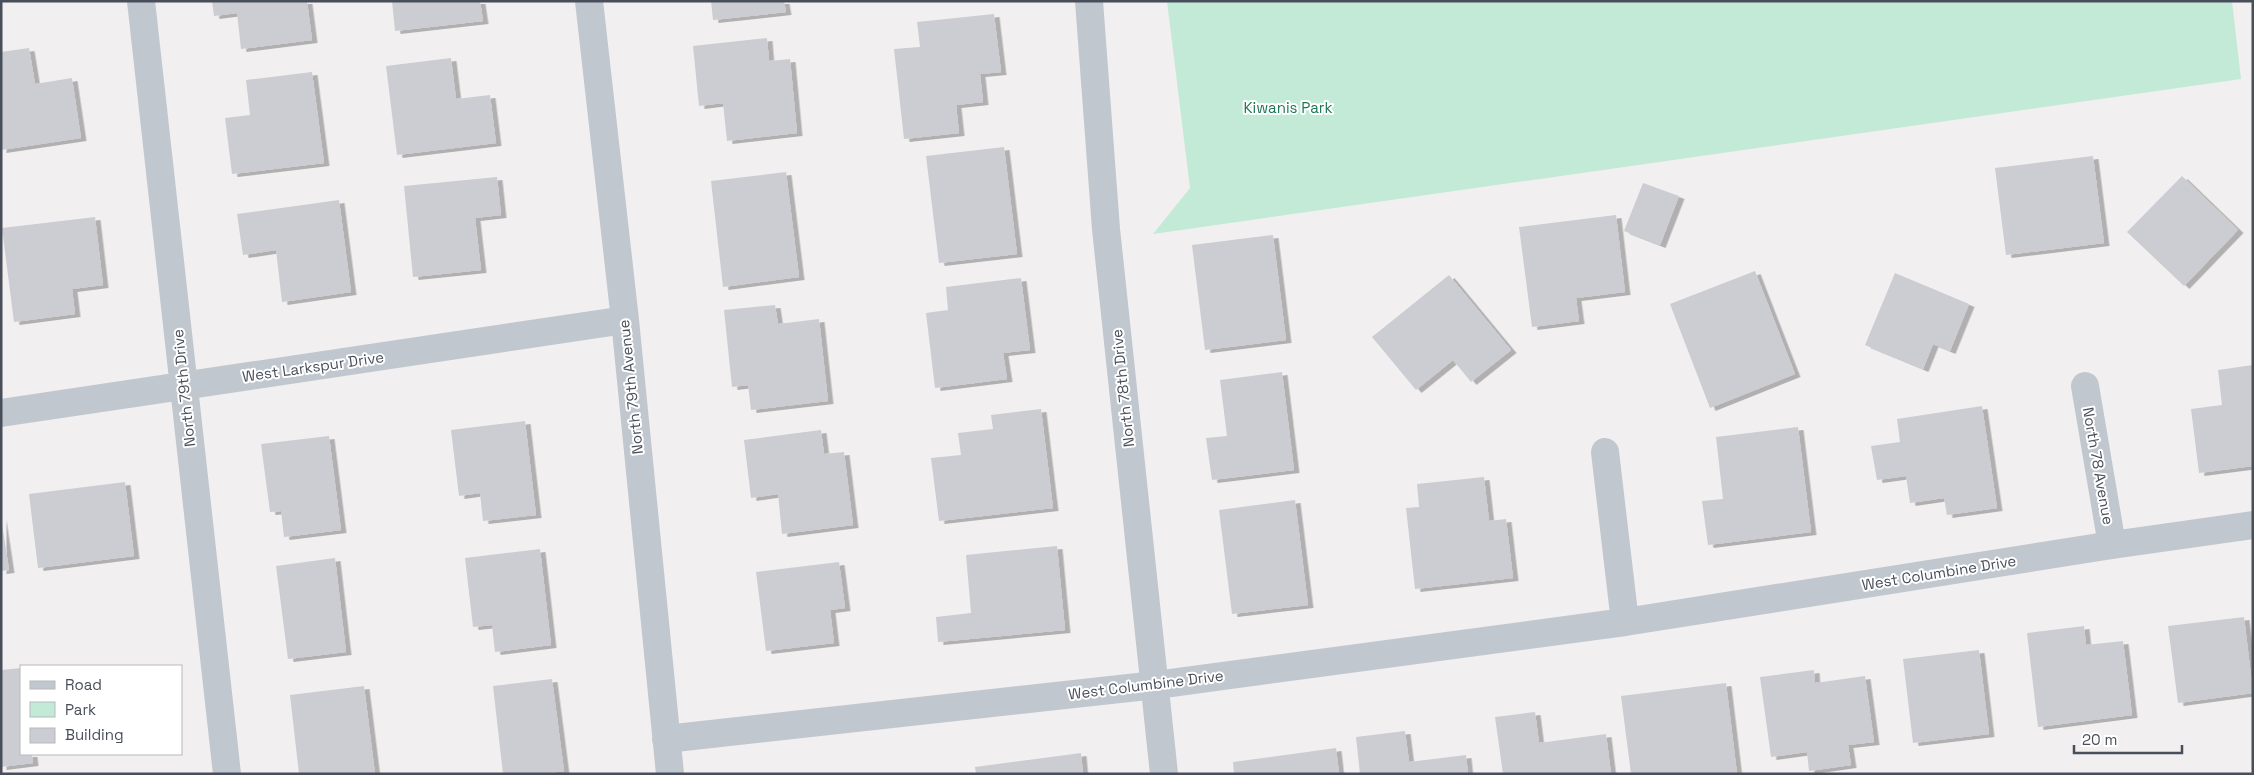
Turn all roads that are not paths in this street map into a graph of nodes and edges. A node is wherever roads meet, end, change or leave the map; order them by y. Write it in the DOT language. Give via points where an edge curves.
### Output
graph roads {
  1 [pos="141,1"];
  2 [pos="589,1"];
  3 [pos="1089,1"];
  4 [pos="625,320"];
  5 [pos="184,386"];
  6 [pos="2085,386"];
  7 [pos="1,413"];
  8 [pos="1605,452"];
  9 [pos="2253,525"];
  10 [pos="2112,545"];
  11 [pos="1625,622"];
  12 [pos="1156,685"];
  13 [pos="666,739"];
  14 [pos="227,774"];
  15 [pos="670,774"];
  16 [pos="1164,774"];
  1 -- 5 [label="street, North 79th Drive"];
  2 -- 4 [label="street, North 79th Avenue"];
  3 -- 12 [label="street, North 78th Drive" via="1106,229"];
  4 -- 5 [label="street, West Larkspur Drive"];
  4 -- 13 [label="street, North 79th Avenue"];
  5 -- 7 [label="street, West Larkspur Drive"];
  5 -- 14 [label="street, North 79th Drive"];
  6 -- 10 [label="street, North 78 Avenue"];
  8 -- 11 [label="street"];
  9 -- 10 [label="street, West Columbine Drive"];
  10 -- 11 [label="street, West Columbine Drive"];
  11 -- 12 [label="street, West Columbine Drive"];
  12 -- 13 [label="street, West Columbine Drive"];
  12 -- 16 [label="street, North 78th Drive"];
  13 -- 15 [label="street, North 79th Avenue"];
}
